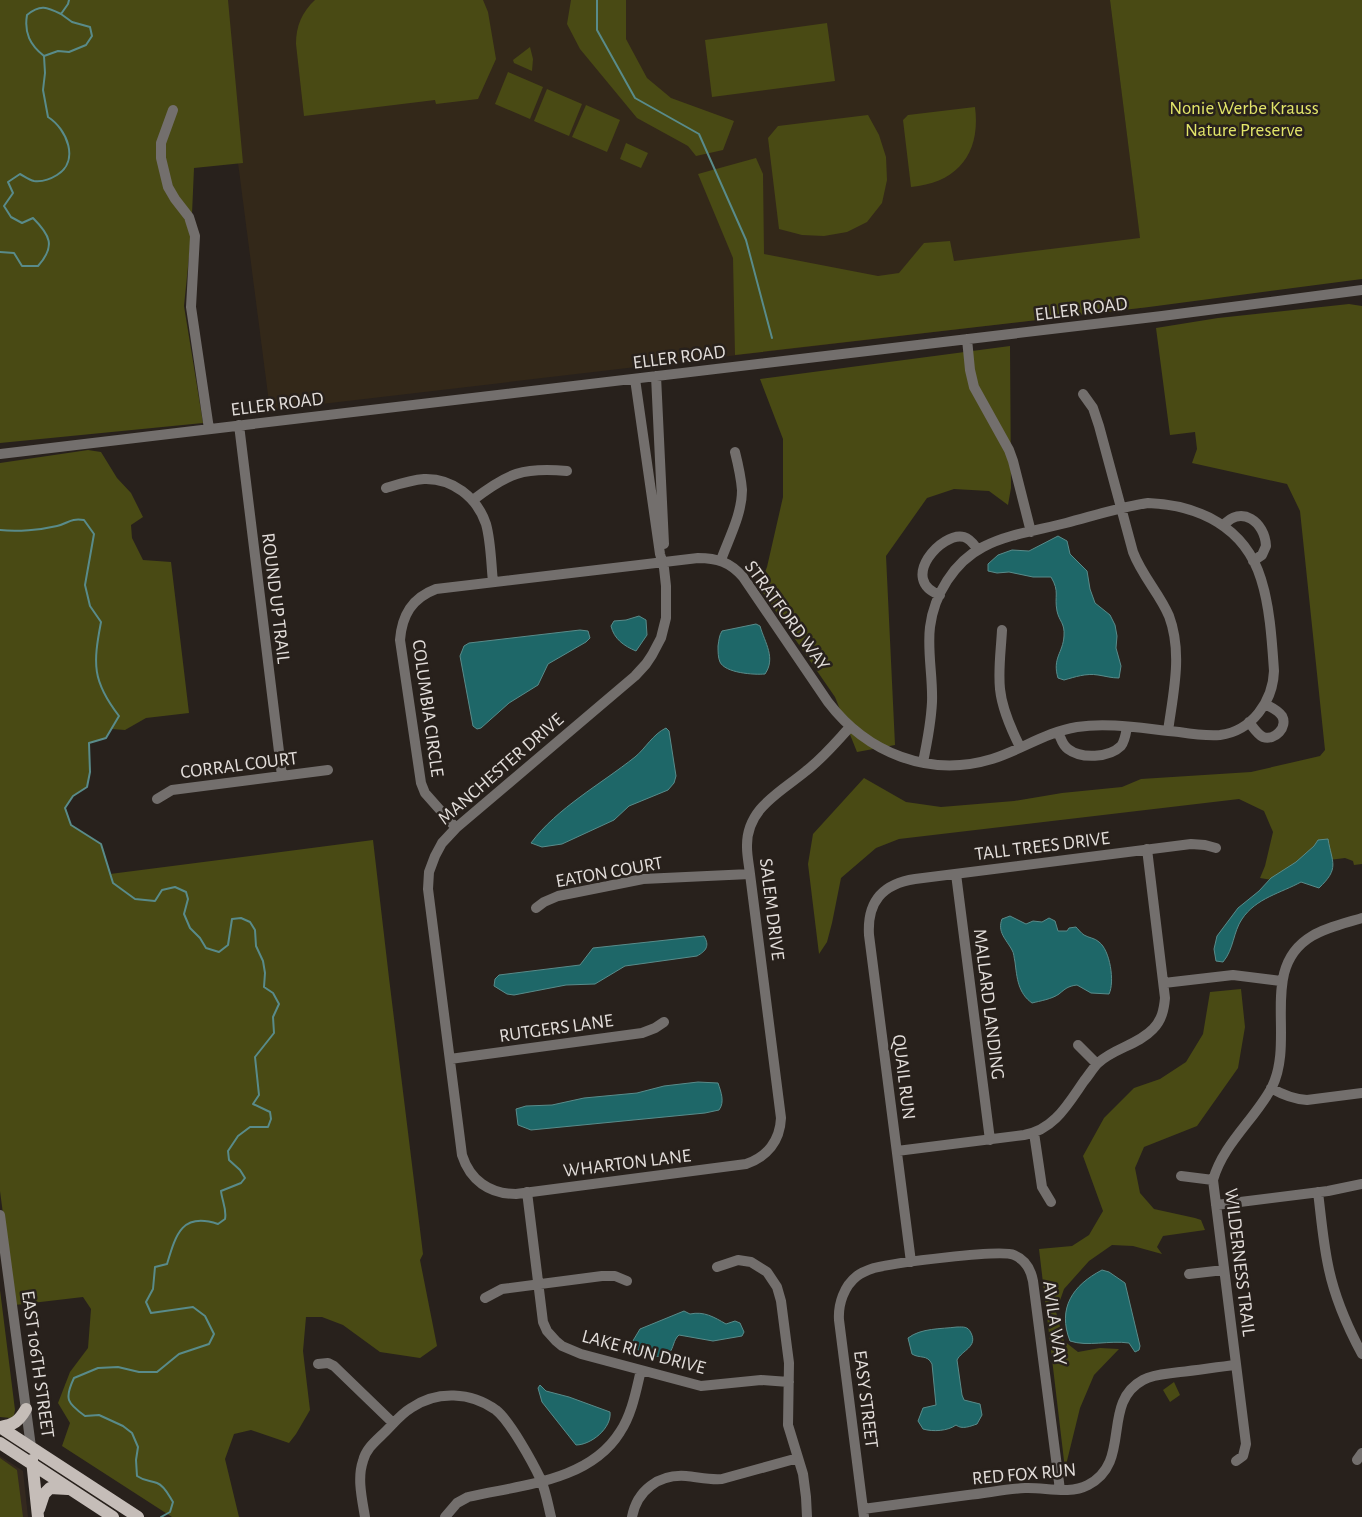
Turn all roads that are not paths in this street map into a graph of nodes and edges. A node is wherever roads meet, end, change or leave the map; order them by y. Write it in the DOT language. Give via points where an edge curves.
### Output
graph roads {
  1 [pos="174,110"];
  2 [pos="1362,290"];
  3 [pos="967,339"];
  4 [pos="656,376"];
  5 [pos="635,378"];
  6 [pos="1083,394"];
  7 [pos="239,426"];
  8 [pos="209,429"];
  9 [pos="735,452"];
  10 [pos="0,454"];
  11 [pos="567,471"];
  12 [pos="386,488"];
  13 [pos="473,500"];
  14 [pos="1121,508"];
  15 [pos="1223,526"];
  16 [pos="1031,532"];
  17 [pos="978,550"];
  18 [pos="721,560"];
  19 [pos="1253,561"];
  20 [pos="663,562"];
  21 [pos="494,582"];
  22 [pos="457,586"];
  23 [pos="940,595"];
  24 [pos="1002,630"];
  25 [pos="1265,704"];
  26 [pos="1249,722"];
  27 [pos="850,727"];
  28 [pos="1127,727"];
  29 [pos="1168,731"];
  30 [pos="1058,732"];
  31 [pos="1020,747"];
  32 [pos="923,762"];
  33 [pos="328,770"];
  34 [pos="282,776"];
  35 [pos="157,799"];
  36 [pos="456,828"];
  37 [pos="1216,848"];
  38 [pos="1147,849"];
  39 [pos="750,874"];
  40 [pos="956,874"];
  41 [pos="878,898"];
  42 [pos="536,908"];
  43 [pos="1362,918"];
  44 [pos="1281,981"];
  45 [pos="1164,983"];
  46 [pos="664,1022"];
  47 [pos="1078,1045"];
  48 [pos="450,1059"];
  49 [pos="1097,1064"];
  50 [pos="1271,1088"];
  51 [pos="1362,1093"];
  52 [pos="1034,1133"];
  53 [pos="778,1137"];
  54 [pos="990,1140"];
  55 [pos="897,1151"];
  56 [pos="1181,1176"];
  57 [pos="474,1178"];
  58 [pos="1213,1180"];
  59 [pos="1362,1184"];
  60 [pos="527,1192"];
  61 [pos="1318,1192"];
  62 [pos="1051,1202"];
  63 [pos="1216,1205"];
  64 [pos="0,1215"];
  65 [pos="911,1262"];
  66 [pos="717,1267"];
  67 [pos="1224,1270"];
  68 [pos="1188,1274"];
  69 [pos="627,1281"];
  70 [pos="538,1284"];
  71 [pos="846,1287"];
  72 [pos="485,1298"];
  73 [pos="1362,1354"];
  74 [pos="318,1364"];
  75 [pos="1236,1365"];
  76 [pos="641,1370"];
  77 [pos="789,1382"];
  78 [pos="26,1409"];
  79 [pos="393,1423"];
  80 [pos="0,1427"];
  81 [pos="0,1442"];
  82 [pos="31,1447"];
  83 [pos="798,1458"];
  84 [pos="1236,1461"];
  85 [pos="32,1464"];
  86 [pos="541,1481"];
  87 [pos="72,1490"];
  88 [pos="1060,1490"];
  89 [pos="864,1513"];
  90 [pos="38,1516"];
  91 [pos="113,1517"];
  92 [pos="138,1517"];
  93 [pos="365,1517"];
  94 [pos="445,1517"];
  95 [pos="551,1517"];
  96 [pos="632,1517"];
  97 [pos="807,1517"];
  1 -- 8 [label="street" via="161,143 160,158 168,187 189,217 195,236 192,307"];
  2 -- 3 [label="street, ELLER ROAD"];
  3 -- 4 [label="street, ELLER ROAD"];
  3 -- 16 [label="street" via="974,387 1009,450"];
  4 -- 5 [label="street, ELLER ROAD"];
  4 -- 20 [label="street, MANCHESTER DRIVE"];
  5 -- 7 [label="street, ELLER ROAD"];
  5 -- 20 [label="street, MANCHESTER DRIVE"];
  6 -- 14 [label="street" via="1094,408"];
  7 -- 8 [label="street, ELLER ROAD"];
  7 -- 34 [label="street, ROUND UP TRAIL"];
  8 -- 10 [label="street, ELLER ROAD"];
  9 -- 18 [label="street" via="741,477 741,503"];
  11 -- 13 [label="street" via="540,469 513,474 500,479"];
  12 -- 13 [label="street" via="416,480 438,480 452,484"];
  13 -- 21 [label="street" via="486,524"];
  14 -- 15 [label="street" via="1148,503 1168,504 1196,511"];
  14 -- 16 [label="street"];
  14 -- 29 [label="street" via="1139,567 1168,615 1175,636 1176,660"];
  15 -- 19 [label="street"];
  15 -- 19 [label="street" via="1228,519 1238,515 1257,524 1266,546 1262,555"];
  16 -- 17 [label="street"];
  17 -- 23 [label="street" via="958,566"];
  17 -- 23 [label="street" via="968,539 957,536 934,551 924,567 922,580 926,588"];
  18 -- 20 [label="street, STRATFORD WAY" via="698,558"];
  18 -- 27 [label="street, STRATFORD WAY" via="743,577 828,702"];
  19 -- 25 [label="street" via="1264,589 1273,652 1274,679"];
  20 -- 21 [label="street, STRATFORD WAY"];
  20 -- 36 [label="street, MANCHESTER DRIVE" via="666,618 646,664"];
  21 -- 22 [label="street, STRATFORD WAY"];
  22 -- 36 [label="street, COLUMBIA CIRCLE" via="436,589 414,602 401,625 400,640 420,783"];
  23 -- 32 [label="street" via="930,627 932,702"];
  24 -- 31 [label="street" via="1000,689 1007,717"];
  25 -- 26 [label="street"];
  25 -- 26 [label="street" via="1283,718 1280,732 1264,737"];
  26 -- 29 [label="street, STRATFORD WAY" via="1220,735"];
  27 -- 32 [label="street, STRATFORD WAY" via="880,748"];
  27 -- 39 [label="street, SALEM DRIVE" via="820,759 758,810 747,846"];
  28 -- 29 [label="street, STRATFORD WAY"];
  28 -- 30 [label="street, STRATFORD WAY" via="1097,725"];
  28 -- 30 [label="street" via="1121,745 1108,753 1094,756 1068,750"];
  30 -- 31 [label="street, STRATFORD WAY"];
  31 -- 32 [label="street, STRATFORD WAY" via="973,763 943,765"];
  33 -- 34 [label="street, CORRAL COURT"];
  34 -- 35 [label="street, CORRAL COURT" via="172,790"];
  36 -- 48 [label="street, MANCHESTER DRIVE" via="435,856 428,888"];
  37 -- 38 [label="street, TALL TREES DRIVE" via="1191,844"];
  38 -- 40 [label="street, TALL TREES DRIVE"];
  38 -- 45 [label="street"];
  39 -- 42 [label="street, EATON COURT" via="643,879 558,896"];
  39 -- 53 [label="street, SALEM DRIVE" via="781,1113"];
  40 -- 41 [label="street, TALL TREES DRIVE" via="904,881 885,889"];
  40 -- 54 [label="street, MALLARD LANDING"];
  41 -- 55 [label="street, QUAIL RUN" via="870,914 869,935"];
  43 -- 44 [label="street, WILDERNESS TRAIL" via="1322,931 1304,942 1289,959"];
  44 -- 45 [label="street" via="1233,975"];
  44 -- 50 [label="street, WILDERNESS TRAIL" via="1281,1055"];
  45 -- 49 [label="street" via="1164,1007 1154,1029"];
  46 -- 48 [label="street, RUTGERS LANE" via="642,1033"];
  47 -- 49 [label="street"];
  48 -- 57 [label="street, MANCHESTER DRIVE" via="462,1155"];
  49 -- 52 [label="street" via="1057,1117 1046,1128"];
  50 -- 51 [label="street" via="1290,1098 1307,1100"];
  50 -- 58 [label="street, WILDERNESS TRAIL" via="1219,1162"];
  52 -- 54 [label="street"];
  52 -- 62 [label="street" via="1042,1187"];
  53 -- 60 [label="street, WHARTON LANE" via="765,1154 746,1164"];
  54 -- 55 [label="street"];
  55 -- 65 [label="street, QUAIL RUN"];
  56 -- 58 [label="street"];
  57 -- 60 [label="street, WHARTON LANE" via="493,1191 509,1194"];
  58 -- 63 [label="street, WILDERNESS TRAIL"];
  59 -- 61 [label="street"];
  60 -- 70 [label="street, LAKE RUN DRIVE"];
  61 -- 63 [label="street"];
  61 -- 73 [label="street" via="1333,1285 1341,1311"];
  63 -- 67 [label="street, WILDERNESS TRAIL"];
  64 -- 78 [label="street, EAST 106TH STREET"];
  65 -- 71 [label="street, AVILA WAY" via="871,1269"];
  65 -- 88 [label="street, AVILA WAY" via="1002,1252 1016,1256 1028,1266 1033,1281"];
  66 -- 77 [label="street" via="745,1260 756,1264 775,1282 789,1363"];
  67 -- 68 [label="street"];
  67 -- 75 [label="street, WILDERNESS TRAIL"];
  69 -- 70 [label="street" via="608,1276"];
  70 -- 72 [label="street" via="502,1289"];
  70 -- 76 [label="street, LAKE RUN DRIVE" via="543,1322 556,1341 581,1354"];
  71 -- 89 [label="street, EASY STREET" via="839,1320"];
  74 -- 79 [label="street" via="334,1366"];
  75 -- 84 [label="street, WILDERNESS TRAIL" via="1247,1447 1244,1456"];
  75 -- 88 [label="street, RED FOX RUN" via="1142,1380 1125,1396 1121,1405 1112,1458 1105,1471 1082,1488"];
  76 -- 77 [label="street, LAKE RUN DRIVE" via="701,1386 761,1380"];
  76 -- 86 [label="street" via="628,1416 612,1444 581,1467"];
  77 -- 83 [label="street" via="788,1425"];
  78 -- 80 [label="main road" via="14,1424"];
  78 -- 82 [label="street, EAST 106TH STREET"];
  79 -- 86 [label="street" via="424,1400 453,1395 470,1397 497,1411 508,1423"];
  79 -- 93 [label="street" via="363,1458 360,1476"];
  80 -- 82 [label="main road"];
  81 -- 85 [label="main road"];
  82 -- 85 [label="main road, EAST 106TH STREET"];
  82 -- 92 [label="main road"];
  83 -- 96 [label="street" via="722,1479 676,1476 662,1479 646,1489"];
  83 -- 97 [label="street" via="803,1474"];
  85 -- 87 [label="main road"];
  85 -- 90 [label="main road, EAST 106TH STREET"];
  86 -- 94 [label="street" via="468,1497 457,1503"];
  86 -- 95 [label="street"];
  87 -- 90 [label="main road" via="50,1488 44,1494"];
  87 -- 91 [label="main road"];
  88 -- 89 [label="street, RED FOX RUN" via="1017,1489"];
}
